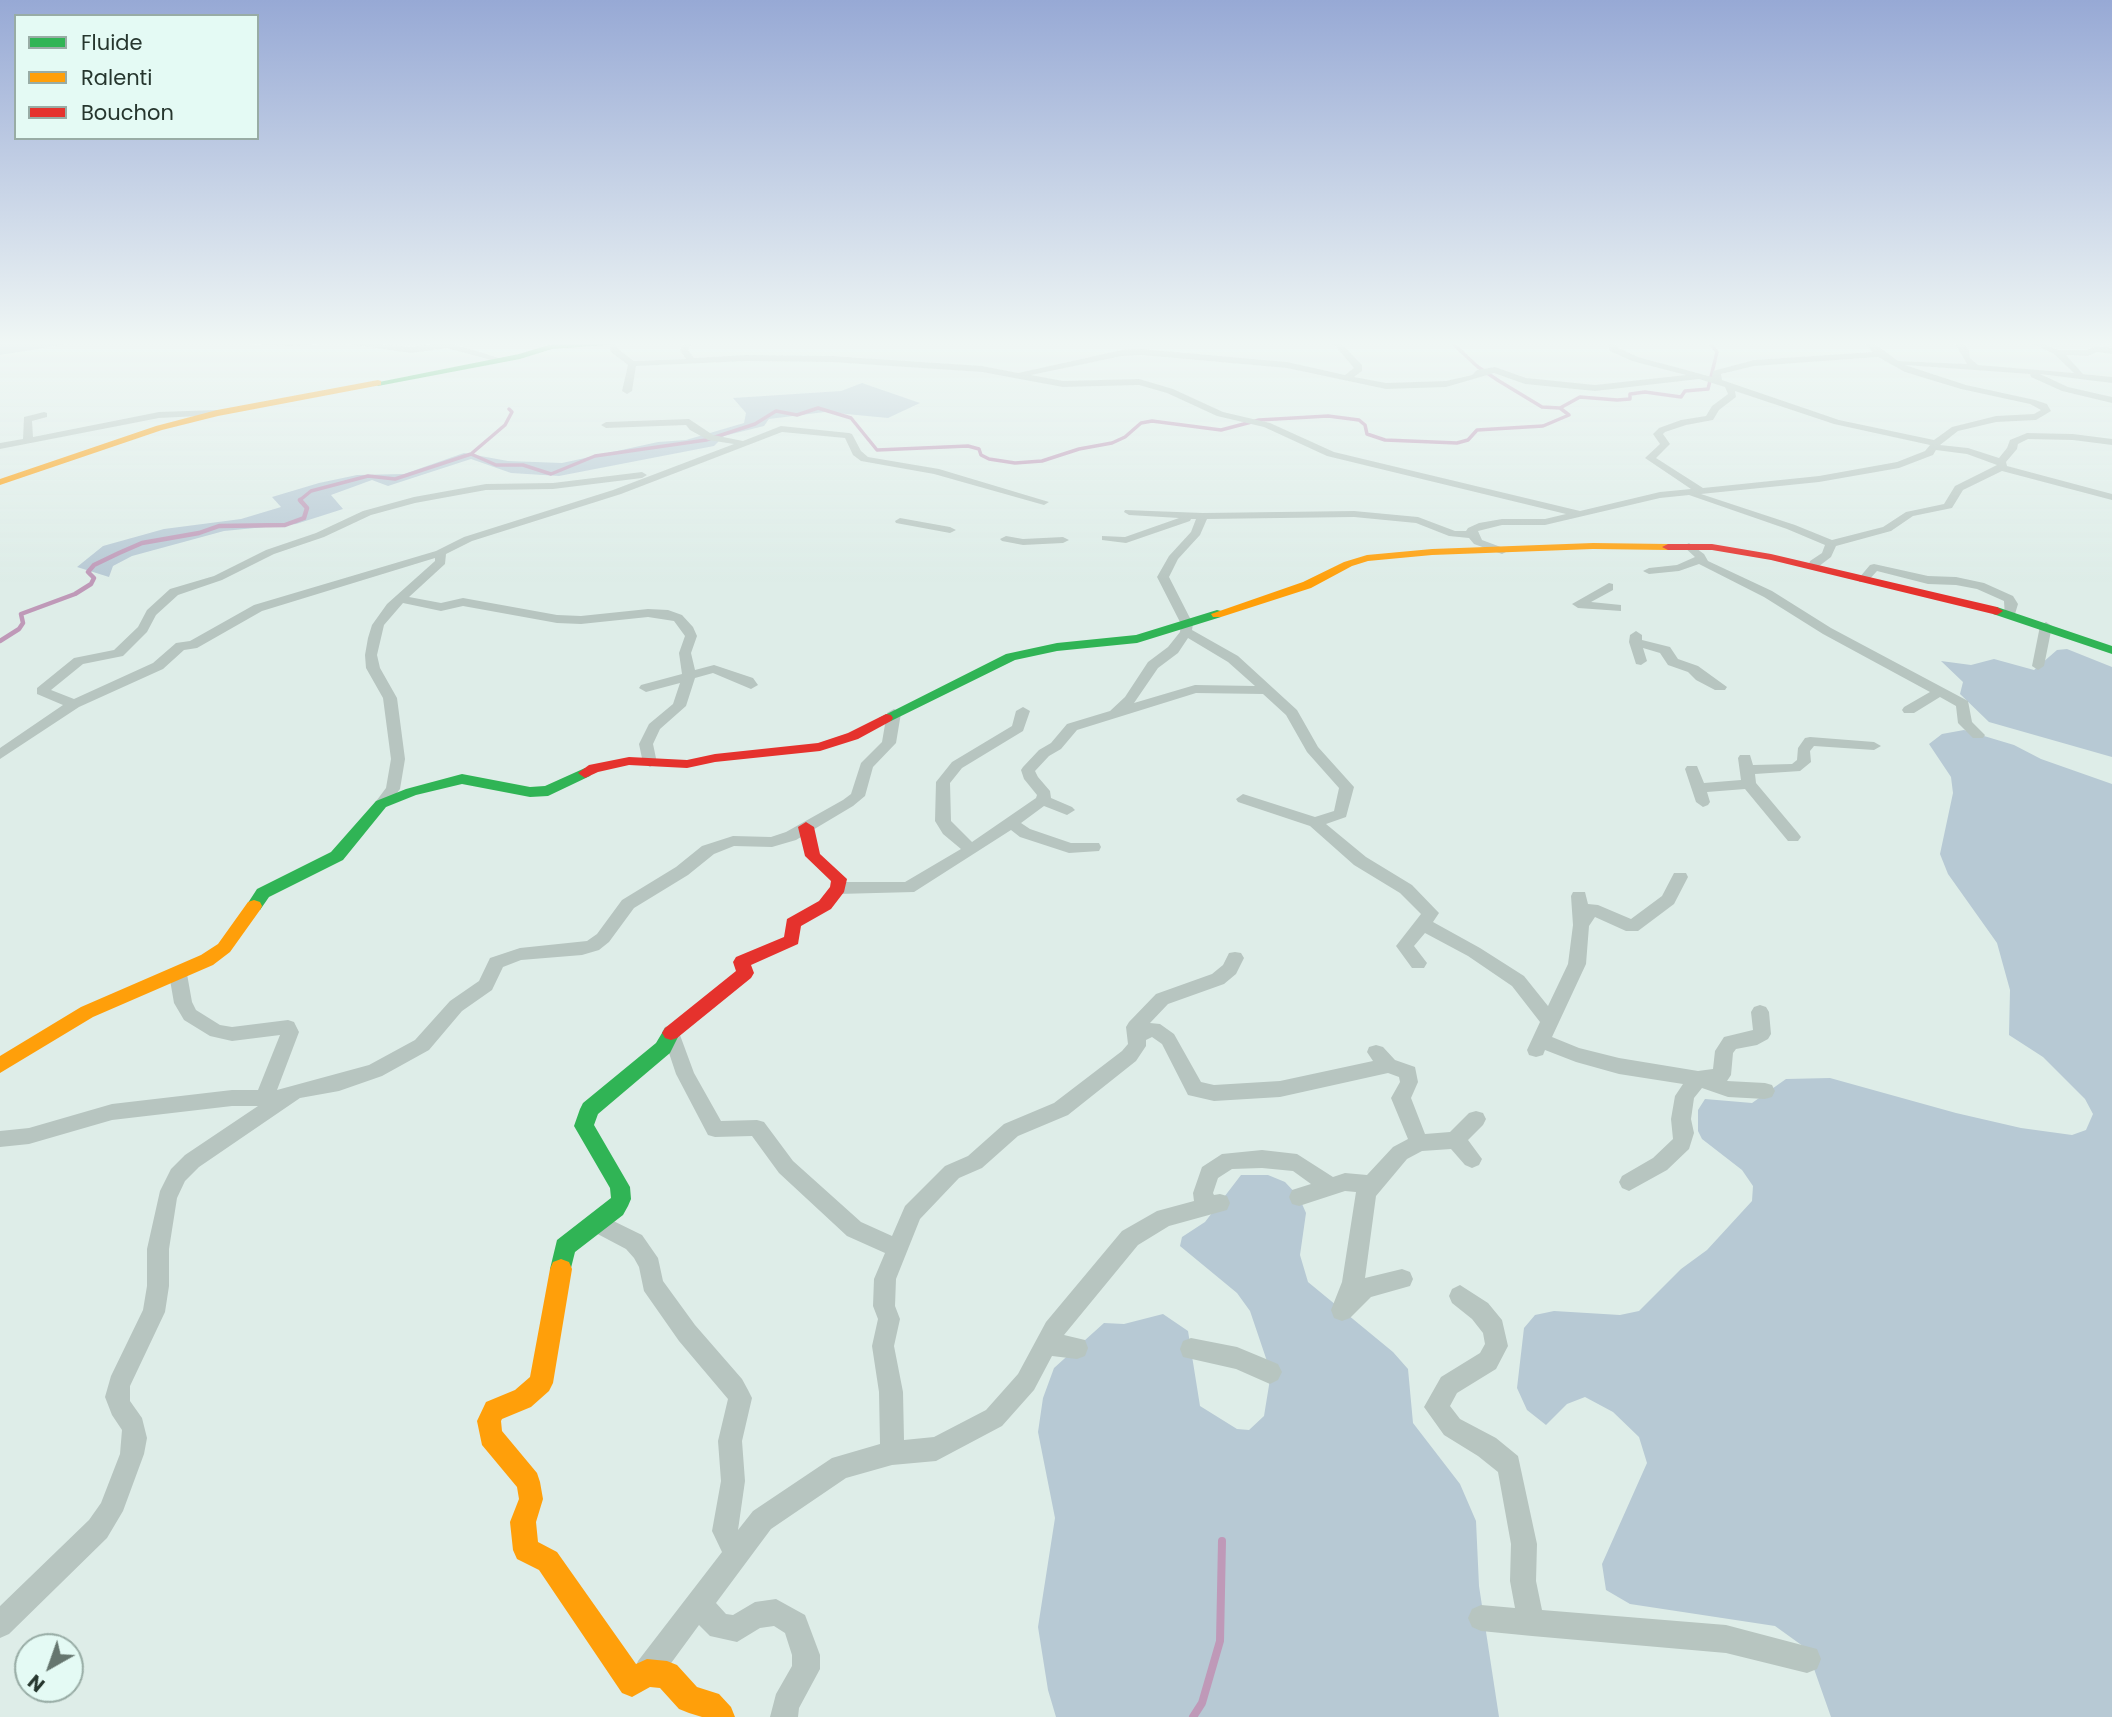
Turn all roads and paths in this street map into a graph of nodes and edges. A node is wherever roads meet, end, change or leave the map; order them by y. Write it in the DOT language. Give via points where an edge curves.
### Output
graph roads {
  1 [pos="27,422"];
  2 [pos="122,422"];
  3 [pos="182,422"];
  4 [pos="687,422"];
  5 [pos="689,422"];
  6 [pos="1257,422"];
  7 [pos="1684,422"];
  8 [pos="1838,422"];
  9 [pos="1983,422"];
  10 [pos="2002,422"];
  11 [pos="606,425"];
  12 [pos="2027,436"];
  13 [pos="28,440"];
  14 [pos="2112,442"];
  15 [pos="743,444"];
  16 [pos="1935,445"];
  17 [pos="0,446"];
  18 [pos="2000,465"];
  19 [pos="668,471"];
  20 [pos="0,482"];
  21 [pos="1701,491"];
  22 [pos="1689,493"];
  23 [pos="2112,497"];
  24 [pos="1044,502"];
  25 [pos="1896,507"];
  26 [pos="1129,512"];
  27 [pos="1581,514"];
  28 [pos="1910,514"];
  29 [pos="1203,516"];
  30 [pos="900,521"];
  31 [pos="950,530"];
  32 [pos="1472,535"];
  33 [pos="1107,538"];
  34 [pos="1006,540"];
  35 [pos="1063,540"];
  36 [pos="1831,544"];
  37 [pos="1689,546"];
  38 [pos="1502,551"];
  39 [pos="440,553"];
  40 [pos="1701,559"];
  41 [pos="1814,567"];
  42 [pos="1648,571"];
  43 [pos="403,598"];
  44 [pos="2046,626"];
  45 [pos="1187,628"];
  46 [pos="2112,650"];
  47 [pos="1641,661"];
  48 [pos="2038,666"];
  49 [pos="688,675"];
  50 [pos="751,685"];
  51 [pos="1720,687"];
  52 [pos="646,688"];
  53 [pos="1267,690"];
  54 [pos="1939,692"];
  55 [pos="74,704"];
  56 [pos="1909,710"];
  57 [pos="1023,711"];
  58 [pos="894,713"];
  59 [pos="1114,715"];
  60 [pos="1978,735"];
  61 [pos="1874,746"];
  62 [pos="0,755"];
  63 [pos="650,763"];
  64 [pos="1692,769"];
  65 [pos="1748,770"];
  66 [pos="1243,799"];
  67 [pos="1043,800"];
  68 [pos="381,804"];
  69 [pos="1067,810"];
  70 [pos="1011,822"];
  71 [pos="1315,822"];
  72 [pos="806,827"];
  73 [pos="1793,837"];
  74 [pos="1093,847"];
  75 [pos="972,850"];
  76 [pos="1680,877"];
  77 [pos="838,888"];
  78 [pos="1579,896"];
  79 [pos="1422,924"];
  80 [pos="1581,925"];
  81 [pos="1235,958"];
  82 [pos="1418,963"];
  83 [pos="178,974"];
  84 [pos="1760,1012"];
  85 [pos="1551,1022"];
  86 [pos="671,1032"];
  87 [pos="1137,1037"];
  88 [pos="0,1065"];
  89 [pos="1698,1079"];
  90 [pos="1765,1091"];
  91 [pos="273,1098"];
  92 [pos="1476,1119"];
  93 [pos="0,1139"];
  94 [pos="1455,1140"];
  95 [pos="1419,1143"];
  96 [pos="1472,1159"];
  97 [pos="1629,1182"];
  98 [pos="1372,1185"];
  99 [pos="1332,1187"];
  100 [pos="1299,1197"];
  101 [pos="597,1223"];
  102 [pos="898,1250"];
  103 [pos="1402,1279"];
  104 [pos="1460,1296"];
  105 [pos="1046,1344"];
  106 [pos="1077,1348"];
  107 [pos="1191,1349"];
  108 [pos="1270,1372"];
  109 [pos="892,1453"];
  110 [pos="736,1553"];
  111 [pos="698,1603"];
  112 [pos="1481,1618"];
  113 [pos="1532,1623"];
  114 [pos="0,1625"];
  115 [pos="1807,1659"];
  116 [pos="647,1673"];
  117 [pos="721,1717"];
  118 [pos="784,1717"];
  1 -- 13 [label="street"];
  2 -- 13 [label="street"];
  3 -- 20 [label="street"];
  4 -- 11 [label="street"];
  5 -- 15 [label="street" via="711,438"];
  6 -- 27 [label="street" via="1331,453"];
  7 -- 21 [label="street" via="1658,434 1665,444 1650,458"];
  8 -- 16 [label="street"];
  9 -- 16 [label="street" via="1955,429"];
  10 -- 12 [label="street"];
  12 -- 14 [label="street"];
  12 -- 18 [label="street" via="2013,442"];
  13 -- 17 [label="street"];
  15 -- 19 [label="street"];
  15 -- 24 [label="street" via="781,429 849,436 865,459 935,471"];
  16 -- 18 [label="street" via="1968,451"];
  16 -- 21 [label="street" via="1916,460 1842,476"];
  18 -- 23 [label="street"];
  18 -- 28 [label="street" via="1959,488 1948,506"];
  19 -- 39 [label="street" via="468,539"];
  19 -- 55 [label="street" via="553,486 468,489 356,517 218,579 174,592 118,653 79,661 42,691"];
  21 -- 22 [label="street"];
  22 -- 27 [label="street" via="1660,495"];
  22 -- 36 [label="street"];
  25 -- 28 [label="street"];
  26 -- 29 [label="street"];
  27 -- 32 [label="street" via="1545,522 1479,526"];
  28 -- 36 [label="street" via="1887,529"];
  29 -- 32 [label="street" via="1354,514 1418,520 1453,534"];
  29 -- 33 [label="street" via="1126,540"];
  29 -- 45 [label="street" via="1163,577"];
  30 -- 31 [label="street"];
  32 -- 38 [label="street"];
  34 -- 35 [label="street"];
  36 -- 41 [label="street"];
  37 -- 38 [label="street"];
  37 -- 40 [label="street"];
  37 -- 41 [label="street"];
  38 -- 45 [label="street" via="1367,558"];
  39 -- 43 [label="street" via="441,562"];
  39 -- 55 [label="street" via="258,608 193,645 180,646 158,666"];
  40 -- 42 [label="street" via="1679,568"];
  40 -- 54 [label="street"];
  41 -- 44 [label="street"];
  43 -- 49 [label="street" via="441,607 463,602 581,620 668,614 678,618 691,635 685,653"];
  43 -- 68 [label="street" via="378,625 371,655 390,698 398,759 393,789"];
  44 -- 46 [label="street"];
  44 -- 48 [label="street"];
  45 -- 53 [label="street" via="1233,659"];
  45 -- 58 [label="street" via="1011,657"];
  45 -- 59 [label="street"];
  47 -- 51 [label="street" via="1635,638 1665,650 1673,662"];
  49 -- 50 [label="street" via="714,669"];
  49 -- 52 [label="street"];
  49 -- 63 [label="street" via="679,706 654,727 646,744"];
  53 -- 59 [label="street" via="1195,689"];
  53 -- 71 [label="street" via="1292,713 1312,750 1347,787 1341,814"];
  54 -- 56 [label="street"];
  54 -- 60 [label="street" via="1963,704 1965,723"];
  55 -- 62 [label="street"];
  57 -- 75 [label="street" via="1018,728 957,765 943,782 943,821"];
  58 -- 63 [label="street" via="853,736 820,747 687,764"];
  58 -- 72 [label="street" via="889,743 866,766 858,796"];
  59 -- 67 [label="street" via="1072,727 1031,766 1027,773 1045,794"];
  61 -- 65 [label="street" via="1810,741 1803,751 1804,762 1795,768"];
  63 -- 68 [label="street" via="629,761 594,768 539,792 463,779"];
  64 -- 65 [label="street" via="1700,795"];
  65 -- 73 [label="street"];
  66 -- 71 [label="street"];
  67 -- 69 [label="street"];
  67 -- 70 [label="street"];
  68 -- 83 [label="street" via="337,856 263,893 224,948"];
  70 -- 74 [label="street" via="1025,833 1069,848"];
  70 -- 75 [label="street"];
  71 -- 79 [label="street" via="1360,861 1406,889 1431,913"];
  72 -- 77 [label="street" via="813,856 839,880"];
  72 -- 91 [label="street" via="772,842 717,845 628,904 593,946 520,954 496,963 486,985 456,1006 422,1045 375,1071"];
  75 -- 77 [label="street" via="908,888"];
  76 -- 80 [label="street" via="1668,900 1640,929 1592,909"];
  77 -- 86 [label="street" via="825,905 793,923 792,940 742,962 745,973"];
  78 -- 80 [label="street"];
  79 -- 82 [label="street" via="1405,946"];
  79 -- 85 [label="street" via="1517,981"];
  80 -- 85 [label="street" via="1577,964"];
  81 -- 87 [label="street" via="1218,979 1162,999 1135,1027"];
  83 -- 88 [label="street" via="87,1012"];
  83 -- 91 [label="street" via="190,1015 216,1031 232,1034 288,1027"];
  84 -- 89 [label="street" via="1762,1034 1731,1042 1724,1051 1722,1074"];
  85 -- 89 [label="street" via="1539,1045 1619,1066"];
  86 -- 101 [label="street" via="663,1048 590,1110 584,1126 620,1187 621,1199"];
  86 -- 102 [label="street" via="685,1074 715,1129 757,1128 786,1167 854,1229"];
  87 -- 95 [label="street" via="1154,1029 1168,1039 1195,1089 1214,1093 1280,1089 1382,1059 1408,1072 1409,1082 1401,1098"];
  87 -- 102 [label="street" via="1129,1056 1075,1098 1011,1129 975,1161 952,1172 912,1213"];
  89 -- 90 [label="street" via="1728,1089"];
  89 -- 97 [label="street" via="1685,1096 1682,1143 1660,1164"];
  91 -- 93 [label="street" via="232,1098 112,1112 29,1136"];
  91 -- 114 [label="street" via="233,1136 178,1175 162,1222 153,1312 119,1384 120,1407 134,1426 128,1466 98,1529"];
  92 -- 94 [label="street"];
  94 -- 95 [label="street"];
  94 -- 96 [label="street"];
  95 -- 98 [label="street" via="1400,1153"];
  98 -- 99 [label="street" via="1346,1182"];
  98 -- 103 [label="street" via="1366,1193 1353,1282 1342,1310 1365,1288"];
  99 -- 100 [label="street"];
  99 -- 105 [label="street" via="1297,1163 1229,1160 1209,1173 1203,1193 1212,1204 1164,1218 1130,1237"];
  101 -- 110 [label="street" via="642,1251 650,1265 652,1284 740,1398 730,1441 733,1481 725,1531"];
  101 -- 116 [label="street" via="565,1247 541,1383 523,1399 494,1410 489,1421 491,1436 528,1482 531,1499 523,1522 526,1550 548,1561 632,1683"];
  102 -- 109 [label="street" via="884,1279 884,1306 890,1320 883,1346 891,1392"];
  104 -- 113 [label="street" via="1494,1328 1497,1346 1488,1361 1449,1385 1436,1406 1452,1427 1509,1465"];
  105 -- 106 [label="street"];
  105 -- 109 [label="street" via="1026,1382 994,1418 936,1449"];
  107 -- 108 [label="street"];
  109 -- 110 [label="street" via="841,1467 806,1489 762,1520"];
  110 -- 111 [label="street"];
  111 -- 116 [label="street"];
  111 -- 118 [label="street" via="719,1627 737,1629 755,1615 776,1612 796,1624 806,1669 786,1704"];
  112 -- 113 [label="street"];
  113 -- 115 [label="street" via="1726,1639"];
  116 -- 117 [label="street" via="667,1675 689,1699 709,1704"];
}
